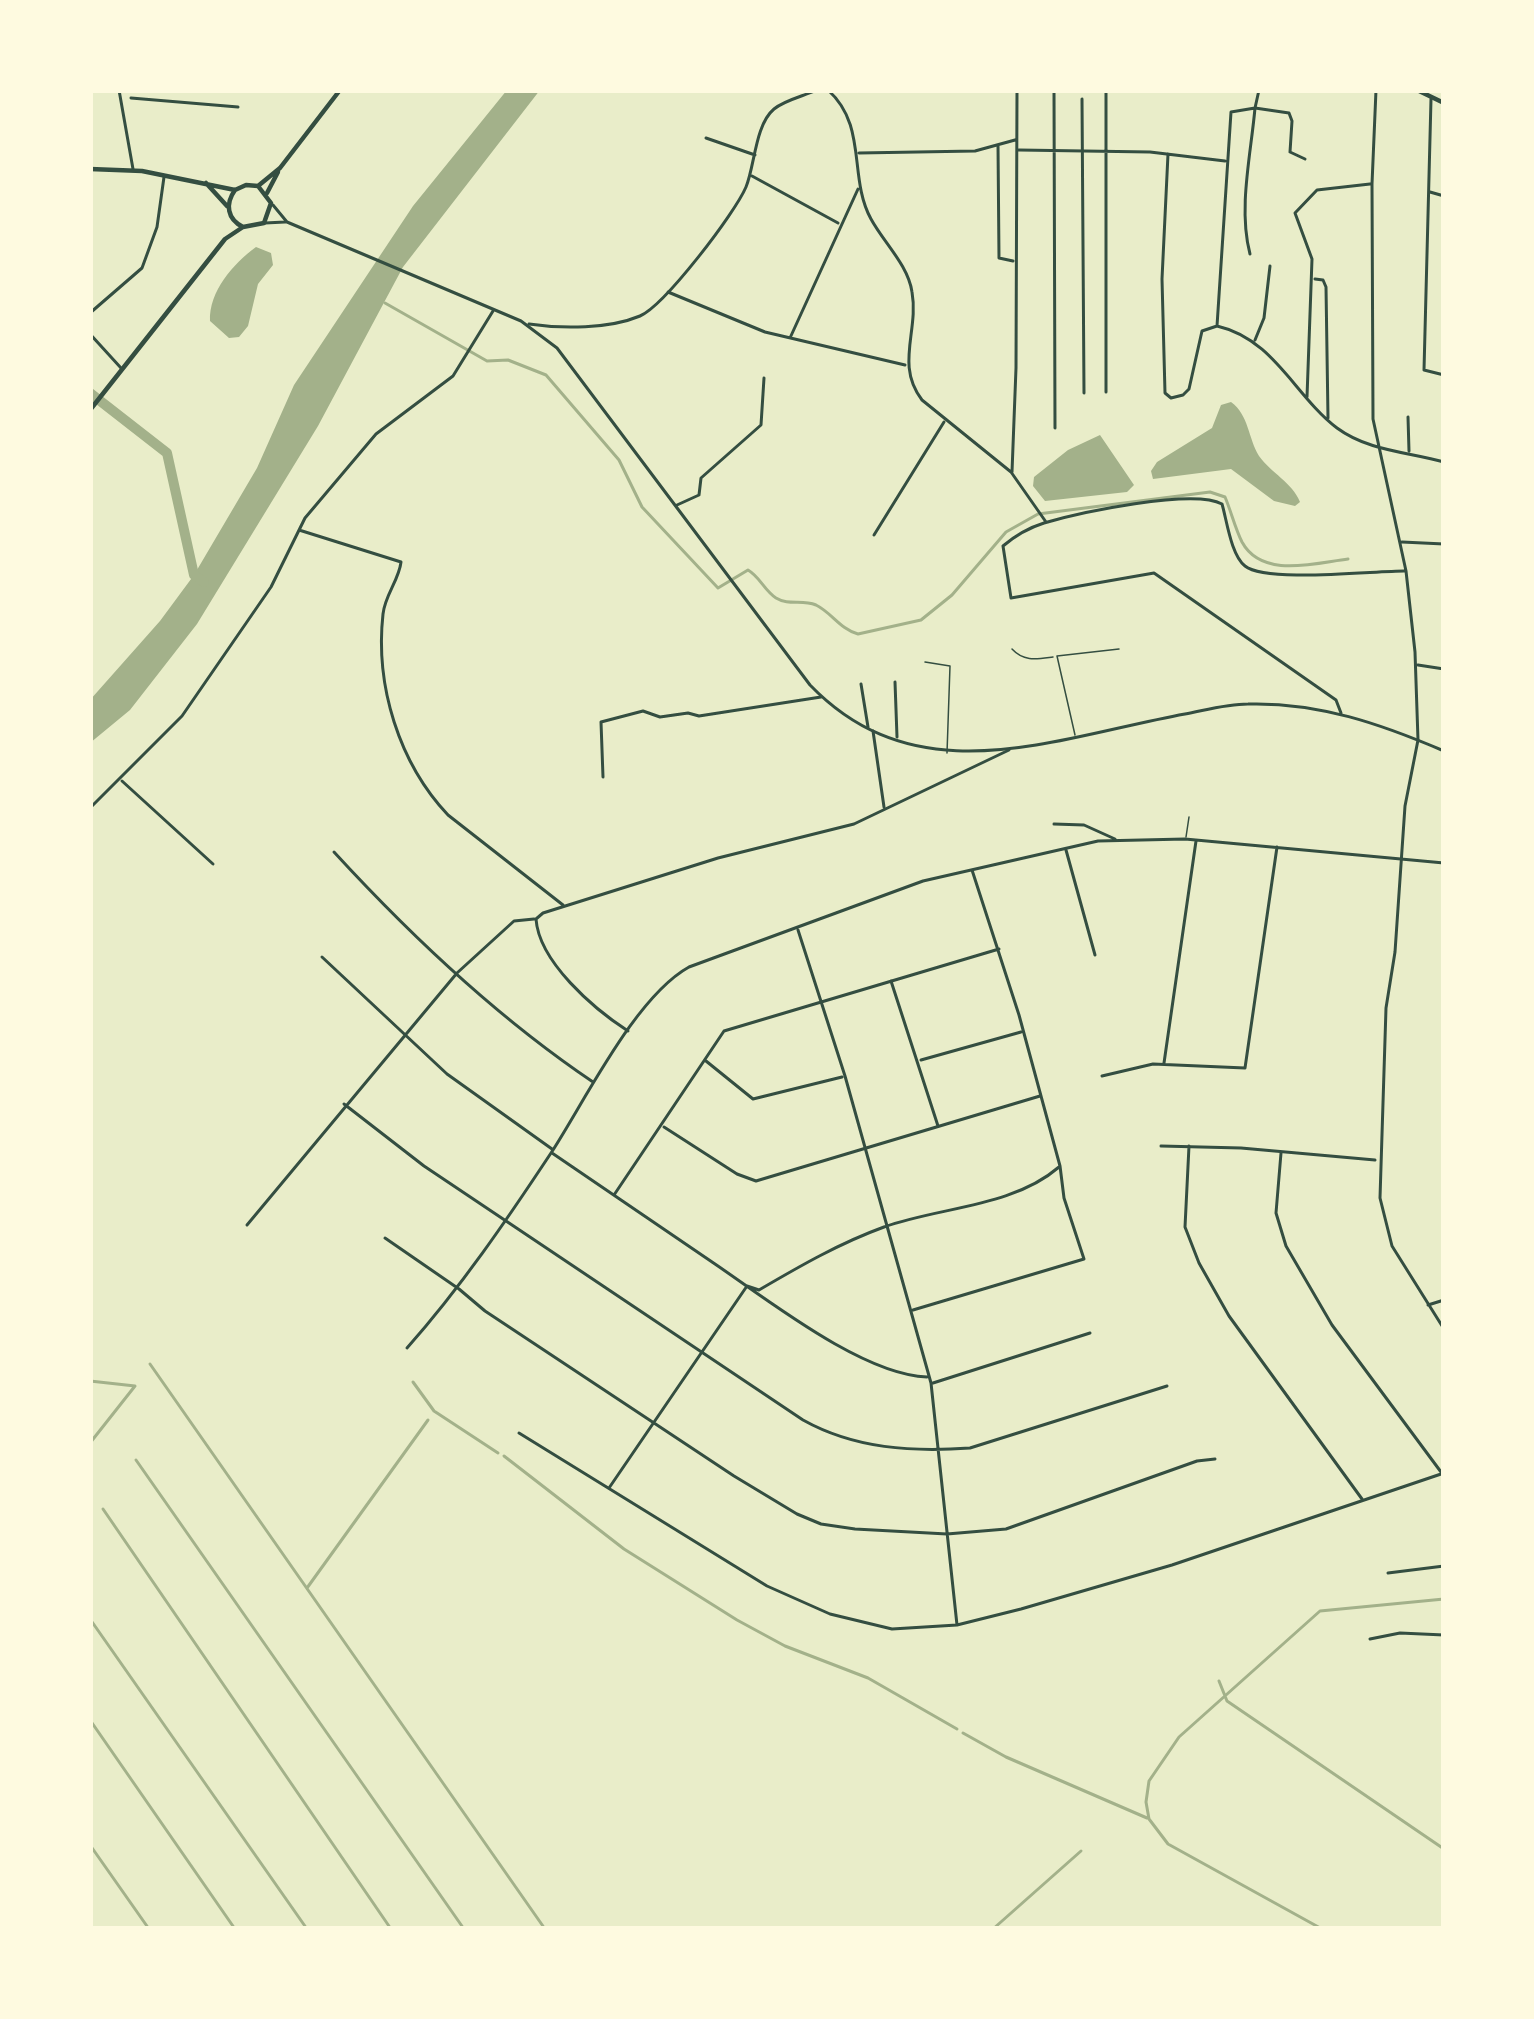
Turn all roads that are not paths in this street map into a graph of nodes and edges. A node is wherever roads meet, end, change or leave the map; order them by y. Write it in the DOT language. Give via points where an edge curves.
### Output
graph roads {
  1 [pos="119,90"];
  2 [pos="159,90"];
  3 [pos="340,90"];
  4 [pos="817,90"];
  5 [pos="828,90"];
  6 [pos="1017,90"];
  7 [pos="1054,90"];
  8 [pos="1106,90"];
  9 [pos="1258,90"];
  10 [pos="1376,90"];
  11 [pos="1417,90"];
  12 [pos="1427,94"];
  13 [pos="130,98"];
  14 [pos="157,99"];
  15 [pos="1082,99"];
  16 [pos="1444,103"];
  17 [pos="238,106"];
  18 [pos="1256,108"];
  19 [pos="706,138"];
  20 [pos="1016,139"];
  21 [pos="998,143"];
  22 [pos="1017,149"];
  23 [pos="1054,151"];
  24 [pos="1082,151"];
  25 [pos="1107,151"];
  26 [pos="859,153"];
  27 [pos="1168,154"];
  28 [pos="756,155"];
  29 [pos="1305,159"];
  30 [pos="1226,161"];
  31 [pos="280,168"];
  32 [pos="90,169"];
  33 [pos="133,171"];
  34 [pos="164,175"];
  35 [pos="750,175"];
  36 [pos="206,183"];
  37 [pos="1372,184"];
  38 [pos="258,186"];
  39 [pos="859,188"];
  40 [pos="235,190"];
  41 [pos="1429,192"];
  42 [pos="267,194"];
  43 [pos="1444,196"];
  44 [pos="272,203"];
  45 [pos="228,207"];
  46 [pos="231,218"];
  47 [pos="287,222"];
  48 [pos="264,223"];
  49 [pos="839,224"];
  50 [pos="243,227"];
  51 [pos="225,239"];
  52 [pos="1250,254"];
  53 [pos="1017,261"];
  54 [pos="1270,266"];
  55 [pos="1312,279"];
  56 [pos="668,292"];
  57 [pos="494,309"];
  58 [pos="90,313"];
  59 [pos="527,324"];
  60 [pos="1217,326"];
  61 [pos="90,334"];
  62 [pos="790,338"];
  63 [pos="1254,342"];
  64 [pos="907,365"];
  65 [pos="122,370"];
  66 [pos="1444,375"];
  67 [pos="764,378"];
  68 [pos="1106,392"];
  69 [pos="1084,393"];
  70 [pos="1307,397"];
  71 [pos="92,408"];
  72 [pos="1408,417"];
  73 [pos="945,420"];
  74 [pos="1328,420"];
  75 [pos="1055,428"];
  76 [pos="1376,447"];
  77 [pos="1409,452"];
  78 [pos="1444,462"];
  79 [pos="1011,472"];
  80 [pos="676,506"];
  81 [pos="1046,522"];
  82 [pos="299,530"];
  83 [pos="874,535"];
  84 [pos="1401,541"];
  85 [pos="1444,544"];
  86 [pos="1406,572"];
  87 [pos="1012,649"];
  88 [pos="1119,649"];
  89 [pos="1057,656"];
  90 [pos="925,662"];
  91 [pos="1416,665"];
  92 [pos="1444,668"];
  93 [pos="895,682"];
  94 [pos="861,684"];
  95 [pos="821,697"];
  96 [pos="1341,713"];
  97 [pos="871,729"];
  98 [pos="1075,735"];
  99 [pos="898,739"];
  100 [pos="1418,740"];
  101 [pos="1011,749"];
  102 [pos="1444,751"];
  103 [pos="947,753"];
  104 [pos="603,777"];
  105 [pos="121,780"];
  106 [pos="90,808"];
  107 [pos="884,809"];
  108 [pos="1189,817"];
  109 [pos="1054,824"];
  110 [pos="1185,839"];
  111 [pos="1117,840"];
  112 [pos="1196,840"];
  113 [pos="1276,847"];
  114 [pos="1066,848"];
  115 [pos="334,852"];
  116 [pos="1401,858"];
  117 [pos="1444,862"];
  118 [pos="213,864"];
  119 [pos="971,868"];
  120 [pos="564,907"];
  121 [pos="536,919"];
  122 [pos="797,928"];
  123 [pos="999,949"];
  124 [pos="1095,955"];
  125 [pos="322,958"];
  126 [pos="457,973"];
  127 [pos="891,981"];
  128 [pos="822,1002"];
  129 [pos="628,1031"];
  130 [pos="1023,1031"];
  131 [pos="406,1032"];
  132 [pos="705,1060"];
  133 [pos="917,1060"];
  134 [pos="1164,1065"];
  135 [pos="845,1076"];
  136 [pos="1102,1076"];
  137 [pos="594,1083"];
  138 [pos="1041,1096"];
  139 [pos="344,1104"];
  140 [pos="662,1126"];
  141 [pos="939,1127"];
  142 [pos="1161,1146"];
  143 [pos="1189,1146"];
  144 [pos="866,1150"];
  145 [pos="552,1151"];
  146 [pos="1281,1153"];
  147 [pos="1378,1160"];
  148 [pos="1060,1166"];
  149 [pos="614,1195"];
  150 [pos="505,1220"];
  151 [pos="247,1225"];
  152 [pos="888,1225"];
  153 [pos="385,1238"];
  154 [pos="747,1286"];
  155 [pos="459,1288"];
  156 [pos="1444,1300"];
  157 [pos="1427,1305"];
  158 [pos="912,1310"];
  159 [pos="1444,1329"];
  160 [pos="1090,1334"];
  161 [pos="407,1348"];
  162 [pos="702,1351"];
  163 [pos="929,1377"];
  164 [pos="932,1384"];
  165 [pos="1167,1386"];
  166 [pos="655,1421"];
  167 [pos="519,1432"];
  168 [pos="940,1450"];
  169 [pos="1215,1460"];
  170 [pos="1443,1473"];
  171 [pos="608,1490"];
  172 [pos="1363,1501"];
  173 [pos="947,1534"];
  174 [pos="1444,1566"];
  175 [pos="1388,1573"];
  176 [pos="957,1625"];
  177 [pos="1444,1635"];
  178 [pos="1370,1639"];
  1 -- 33 [label="street"];
  2 -- 14 [label="street"];
  3 -- 31 [label="main road"];
  4 -- 28 [label="street" via="772,110"];
  5 -- 26 [label="street" via="844,106"];
  6 -- 20 [label="street"];
  7 -- 23 [label="street"];
  8 -- 25 [label="street"];
  9 -- 18 [label="street"];
  10 -- 37 [label="street"];
  11 -- 12 [label="main road"];
  12 -- 16 [label="main road"];
  12 -- 41 [label="street"];
  13 -- 14 [label="street"];
  14 -- 17 [label="street"];
  15 -- 24 [label="street"];
  18 -- 29 [label="street" via="1289,113 1290,152"];
  18 -- 30 [label="street" via="1231,112"];
  18 -- 52 [label="street"];
  19 -- 28 [label="street"];
  20 -- 21 [label="street"];
  20 -- 22 [label="street"];
  21 -- 26 [label="street" via="975,152"];
  21 -- 53 [label="street" via="999,258"];
  22 -- 23 [label="street"];
  22 -- 53 [label="street"];
  23 -- 24 [label="street"];
  23 -- 75 [label="street"];
  24 -- 25 [label="street"];
  24 -- 69 [label="street"];
  25 -- 27 [label="street"];
  25 -- 68 [label="street"];
  26 -- 39 [label="street"];
  27 -- 30 [label="street"];
  27 -- 60 [label="street" via="1167,398 1188,391 1201,332"];
  28 -- 35 [label="street"];
  30 -- 60 [label="street"];
  31 -- 38 [label="main road"];
  31 -- 42 [label="main road"];
  32 -- 33 [label="main road"];
  33 -- 34 [label="main road"];
  34 -- 36 [label="main road"];
  34 -- 58 [label="street" via="142,268"];
  35 -- 49 [label="street"];
  35 -- 56 [label="street" via="730,214"];
  36 -- 40 [label="main road"];
  36 -- 45 [label="main road"];
  37 -- 55 [label="street" via="1317,190 1298,209"];
  37 -- 76 [label="street"];
  38 -- 40 [label="main road"];
  38 -- 42 [label="main road"];
  39 -- 49 [label="street"];
  39 -- 64 [label="street" via="912,290"];
  40 -- 45 [label="main road"];
  41 -- 43 [label="street"];
  41 -- 66 [label="street" via="1424,370"];
  42 -- 44 [label="main road"];
  44 -- 47 [label="street"];
  44 -- 48 [label="main road"];
  45 -- 46 [label="main road"];
  46 -- 50 [label="main road"];
  46 -- 51 [label="main road"];
  47 -- 48 [label="street"];
  47 -- 57 [label="street"];
  48 -- 50 [label="main road"];
  49 -- 62 [label="street"];
  50 -- 51 [label="main road"];
  51 -- 65 [label="main road"];
  53 -- 79 [label="street"];
  54 -- 63 [label="street"];
  55 -- 70 [label="street"];
  55 -- 74 [label="street" via="1326,287"];
  56 -- 59 [label="street" via="634,318"];
  56 -- 62 [label="street"];
  57 -- 59 [label="street"];
  57 -- 82 [label="street" via="453,376 376,434"];
  59 -- 80 [label="street" via="557,348"];
  60 -- 63 [label="street"];
  61 -- 65 [label="street"];
  62 -- 64 [label="street"];
  63 -- 70 [label="street"];
  64 -- 73 [label="street" via="919,397"];
  65 -- 71 [label="main road"];
  67 -- 80 [label="street" via="761,425 703,476 699,495"];
  70 -- 74 [label="street"];
  72 -- 77 [label="street"];
  73 -- 79 [label="street"];
  73 -- 83 [label="street"];
  74 -- 76 [label="street"];
  76 -- 77 [label="street"];
  76 -- 84 [label="street"];
  77 -- 78 [label="street"];
  79 -- 81 [label="street"];
  80 -- 95 [label="street"];
  81 -- 86 [label="street" via="1214,500 1239,559 1258,572"];
  81 -- 96 [label="street" via="1001,551 1011,598 1154,573 1336,700"];
  82 -- 105 [label="street" via="271,586 182,716"];
  82 -- 120 [label="street" via="401,562 383,613 382,649 398,740 448,815"];
  84 -- 85 [label="street"];
  84 -- 86 [label="street"];
  86 -- 91 [label="street"];
  87 -- 89 [label="street" via="1030,659"];
  88 -- 89 [label="street"];
  89 -- 98 [label="street"];
  90 -- 103 [label="street" via="950,666"];
  91 -- 92 [label="street"];
  91 -- 100 [label="street"];
  93 -- 99 [label="street"];
  94 -- 97 [label="street"];
  95 -- 97 [label="street"];
  95 -- 104 [label="street" via="699,716 643,711 601,722"];
  96 -- 98 [label="street" via="1243,704"];
  96 -- 100 [label="street"];
  97 -- 99 [label="street"];
  97 -- 107 [label="street"];
  98 -- 101 [label="street"];
  99 -- 103 [label="street"];
  100 -- 102 [label="street"];
  100 -- 116 [label="street"];
  101 -- 103 [label="street"];
  101 -- 107 [label="street"];
  105 -- 106 [label="street"];
  105 -- 118 [label="street"];
  107 -- 120 [label="street"];
  108 -- 110 [label="street"];
  109 -- 111 [label="street" via="1084,825"];
  110 -- 111 [label="street"];
  110 -- 112 [label="street"];
  111 -- 114 [label="street"];
  112 -- 113 [label="street"];
  112 -- 134 [label="street"];
  113 -- 116 [label="street"];
  113 -- 134 [label="street" via="1245,1068"];
  114 -- 119 [label="street"];
  114 -- 124 [label="street"];
  115 -- 126 [label="street"];
  116 -- 117 [label="street"];
  116 -- 147 [label="street"];
  119 -- 122 [label="street"];
  119 -- 123 [label="street"];
  120 -- 121 [label="street"];
  121 -- 126 [label="street" via="514,921"];
  121 -- 129 [label="street" via="547,953 597,1010"];
  122 -- 128 [label="street"];
  122 -- 129 [label="street" via="673,976"];
  123 -- 127 [label="street"];
  123 -- 130 [label="street"];
  125 -- 131 [label="street"];
  126 -- 131 [label="street"];
  126 -- 137 [label="street"];
  127 -- 128 [label="street"];
  127 -- 133 [label="street"];
  128 -- 132 [label="street" via="724,1031"];
  128 -- 135 [label="street"];
  129 -- 137 [label="street"];
  130 -- 133 [label="street"];
  130 -- 138 [label="street"];
  131 -- 139 [label="street"];
  131 -- 145 [label="street" via="447,1074"];
  132 -- 135 [label="street" via="753,1100"];
  132 -- 140 [label="street"];
  133 -- 141 [label="street"];
  134 -- 136 [label="street"];
  135 -- 144 [label="street"];
  137 -- 145 [label="street"];
  138 -- 141 [label="street"];
  138 -- 148 [label="street"];
  139 -- 150 [label="street"];
  139 -- 151 [label="street"];
  140 -- 144 [label="street" via="756,1181"];
  140 -- 149 [label="street"];
  141 -- 144 [label="street"];
  142 -- 143 [label="street"];
  143 -- 146 [label="street"];
  143 -- 172 [label="street" via="1185,1227 1199,1263 1228,1316"];
  144 -- 152 [label="street"];
  145 -- 149 [label="street"];
  145 -- 150 [label="street"];
  146 -- 147 [label="street"];
  146 -- 170 [label="street" via="1276,1213 1286,1246 1332,1325"];
  147 -- 157 [label="street" via="1392,1246"];
  148 -- 152 [label="street" via="1043,1181"];
  148 -- 158 [label="street" via="1084,1259"];
  149 -- 154 [label="street"];
  150 -- 155 [label="street"];
  150 -- 162 [label="street"];
  152 -- 154 [label="street" via="759,1290"];
  152 -- 158 [label="street"];
  153 -- 155 [label="street"];
  154 -- 162 [label="street"];
  154 -- 163 [label="street" via="882,1366"];
  155 -- 161 [label="street"];
  155 -- 166 [label="street"];
  156 -- 157 [label="street"];
  157 -- 159 [label="street"];
  158 -- 163 [label="street"];
  160 -- 164 [label="street"];
  162 -- 166 [label="street"];
  162 -- 168 [label="street" via="829,1434"];
  163 -- 164 [label="street"];
  164 -- 168 [label="street"];
  165 -- 168 [label="street" via="988,1443"];
  166 -- 171 [label="street"];
  166 -- 173 [label="street" via="821,1524"];
  167 -- 171 [label="street"];
  168 -- 173 [label="street"];
  169 -- 173 [label="street" via="1006,1529"];
  170 -- 172 [label="street"];
  171 -- 176 [label="street" via="767,1586 830,1614 892,1629"];
  172 -- 176 [label="street"];
  173 -- 176 [label="street"];
  174 -- 175 [label="street"];
  177 -- 178 [label="street"];
}
